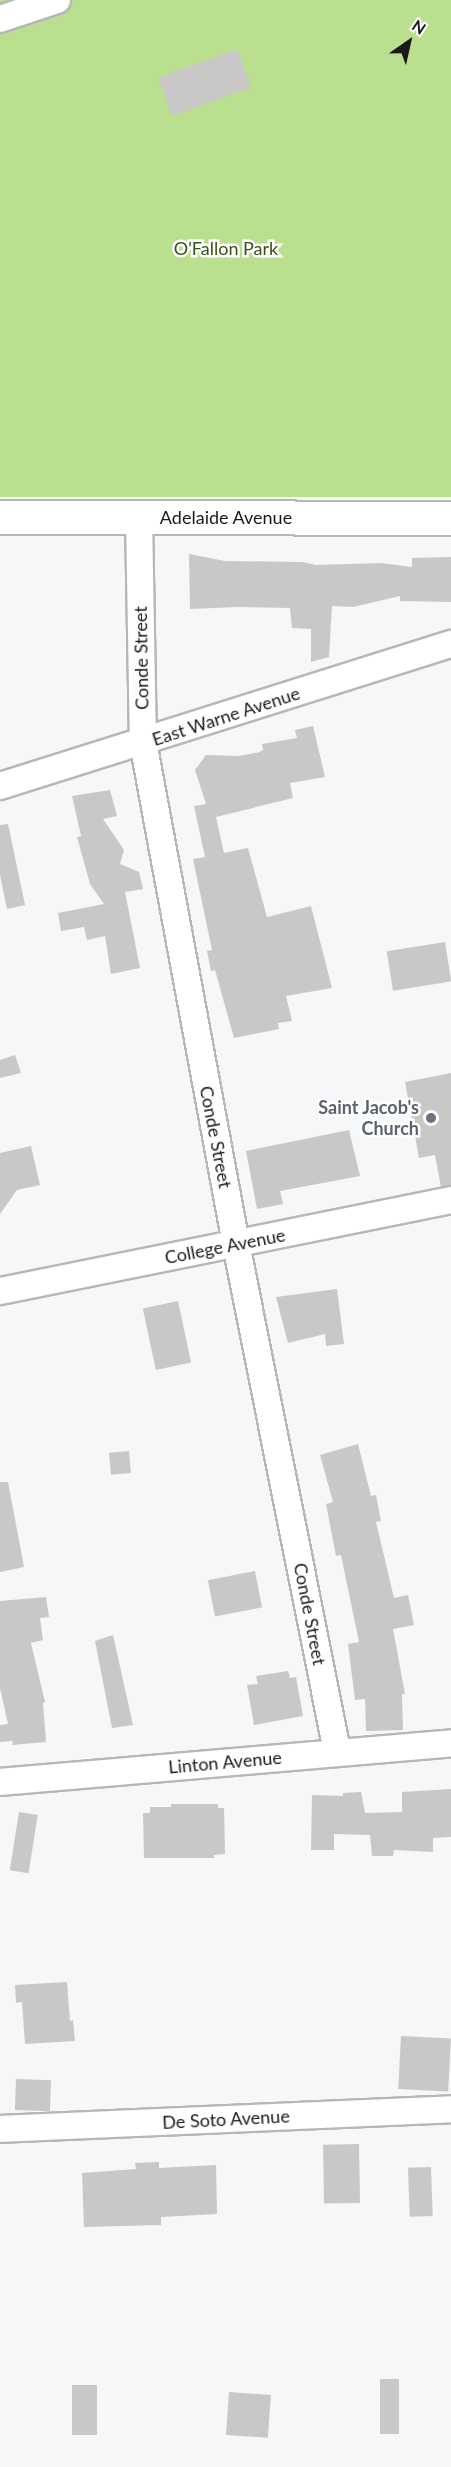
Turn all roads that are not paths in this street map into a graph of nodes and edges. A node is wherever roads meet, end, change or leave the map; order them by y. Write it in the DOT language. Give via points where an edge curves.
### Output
graph roads {
  1 [pos="57,0"];
  2 [pos="0,19"];
  3 [pos="0,517"];
  4 [pos="139,517"];
  5 [pos="451,518"];
  6 [pos="451,644"];
  7 [pos="143,742"];
  8 [pos="0,786"];
  9 [pos="451,1200"];
  10 [pos="236,1244"];
  11 [pos="0,1291"];
  12 [pos="451,1743"];
  13 [pos="337,1751"];
  14 [pos="0,1782"];
  15 [pos="451,2109"];
  16 [pos="0,2129"];
  1 -- 2 [label="street"];
  3 -- 4 [label="main road, Adelaide Avenue"];
  4 -- 5 [label="main road, Adelaide Avenue"];
  4 -- 7 [label="street, Conde Street"];
  6 -- 7 [label="street, East Warne Avenue"];
  7 -- 8 [label="street, East Warne Avenue"];
  7 -- 10 [label="street, Conde Street"];
  9 -- 10 [label="street, College Avenue"];
  10 -- 11 [label="street, College Avenue"];
  10 -- 13 [label="street, Conde Street"];
  12 -- 13 [label="street, Linton Avenue"];
  13 -- 14 [label="street, Linton Avenue"];
  15 -- 16 [label="street, De Soto Avenue"];
}
